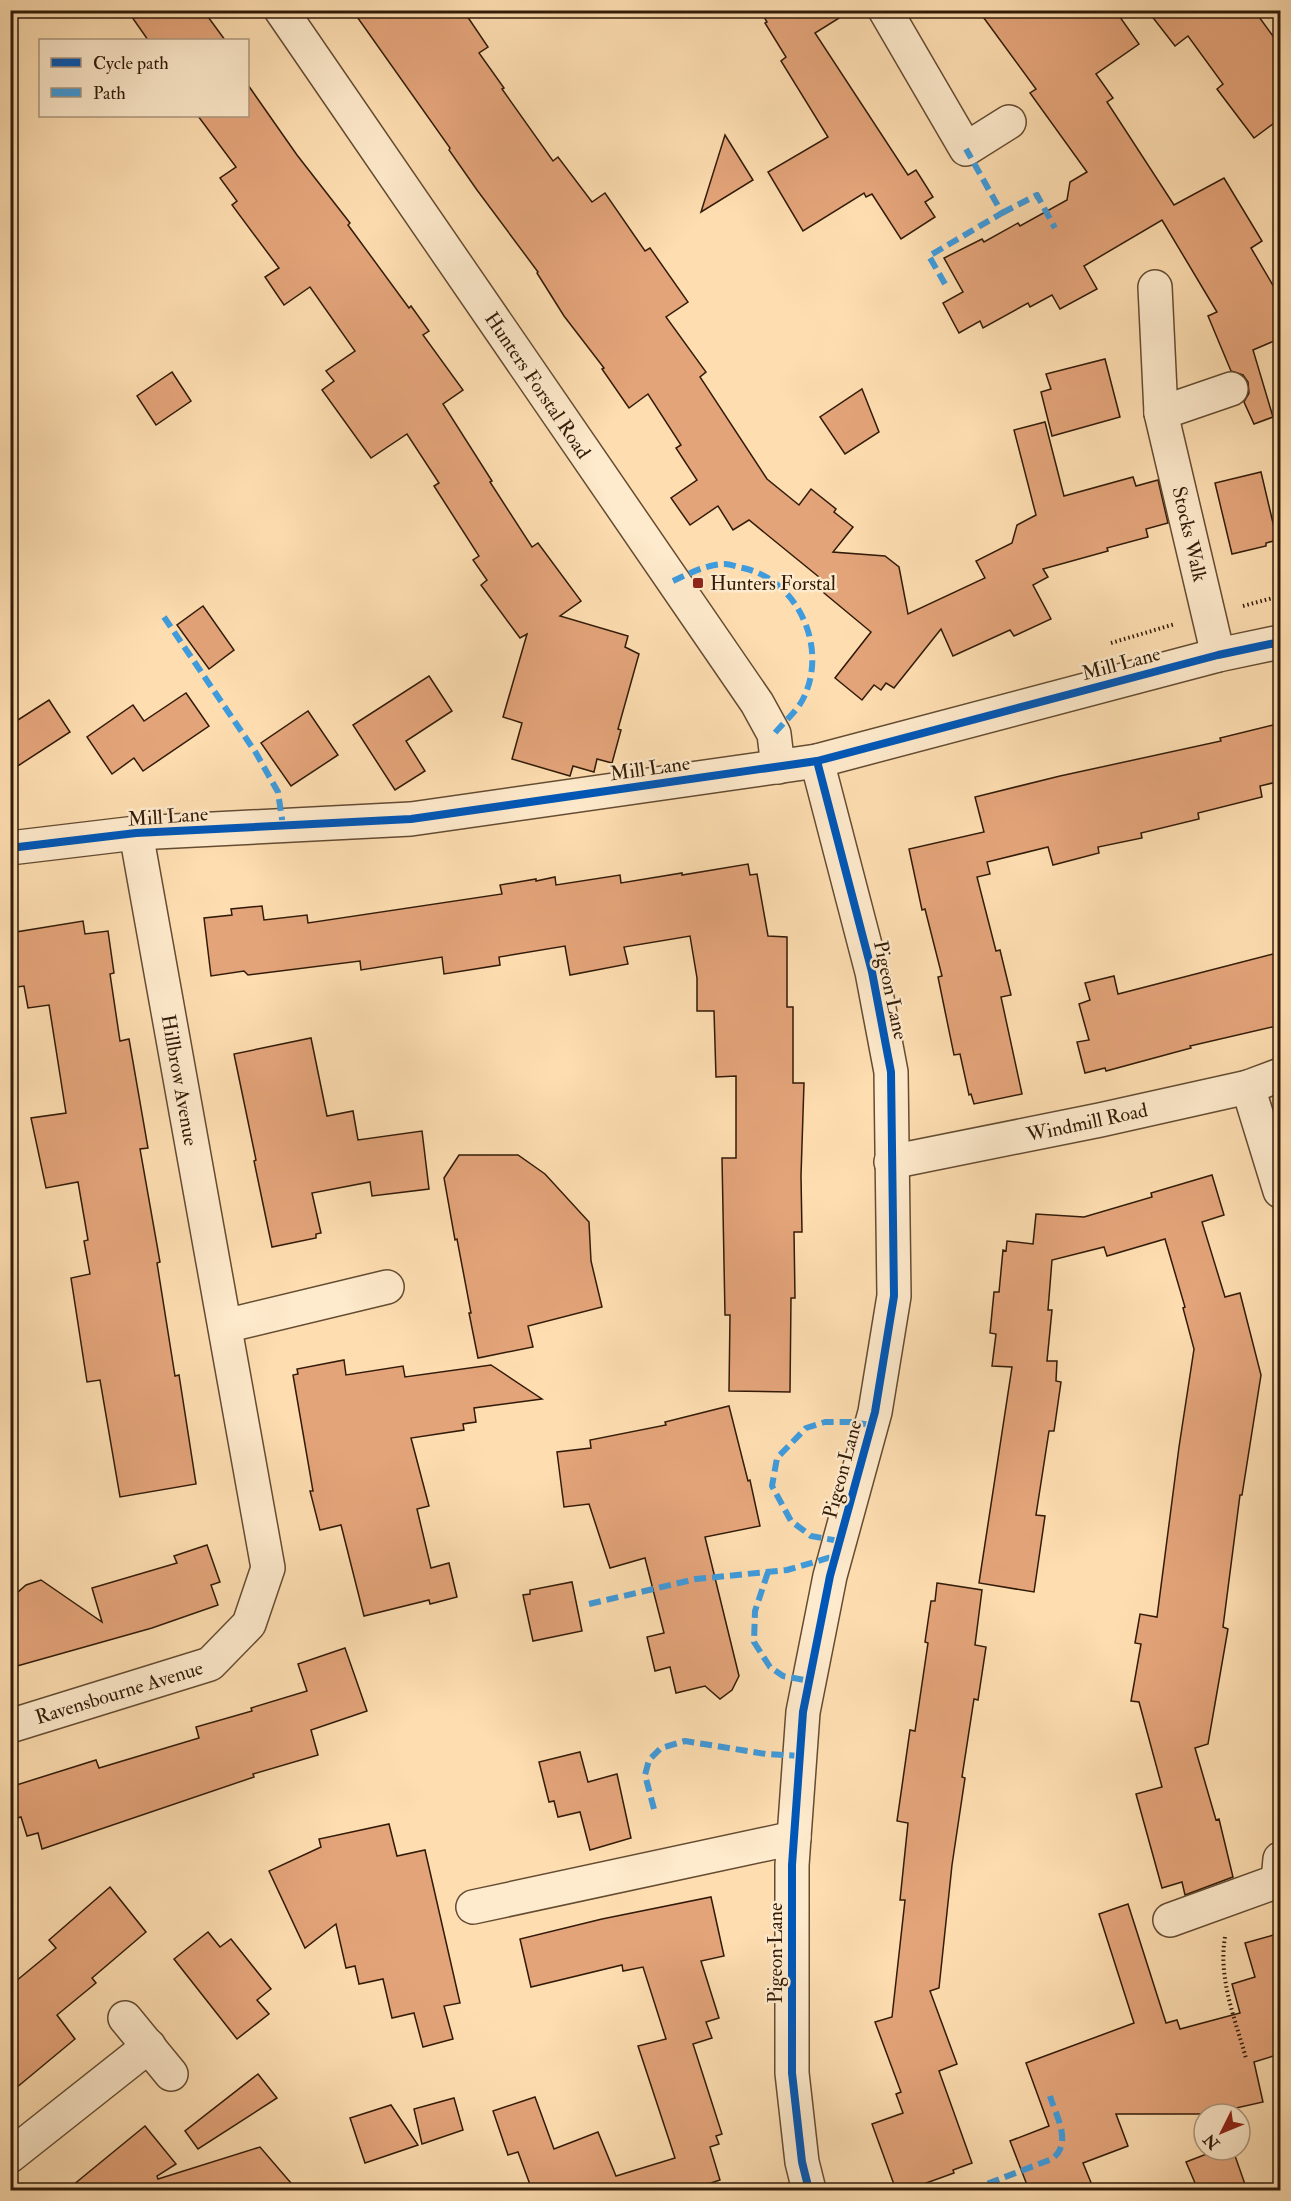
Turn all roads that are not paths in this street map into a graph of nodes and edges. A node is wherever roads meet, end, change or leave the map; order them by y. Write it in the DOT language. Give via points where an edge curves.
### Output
graph roads {
  1 [pos="281,10"];
  2 [pos="885,10"];
  3 [pos="1009,122"];
  4 [pos="1155,287"];
  5 [pos="1231,389"];
  6 [pos="1161,413"];
  7 [pos="1281,642"];
  8 [pos="1218,655"];
  9 [pos="817,761"];
  10 [pos="778,767"];
  11 [pos="136,833"];
  12 [pos="10,848"];
  13 [pos="1281,1075"];
  14 [pos="1248,1087"];
  15 [pos="891,1162"];
  16 [pos="1281,1191"];
  17 [pos="387,1287"];
  18 [pos="225,1326"];
  19 [pos="249,1624"];
  20 [pos="10,1726"];
  21 [pos="794,1838"];
  22 [pos="1281,1859"];
  23 [pos="472,1907"];
  24 [pos="1170,1920"];
  25 [pos="126,2018"];
  26 [pos="149,2046"];
  27 [pos="171,2074"];
  28 [pos="10,2156"];
  29 [pos="809,2190"];
  1 -- 10 [label="street, Hunters Forstal Road" via="757,703 774,734"];
  2 -- 3 [label="street" via="966,149"];
  4 -- 6 [label="street, Stocks Walk"];
  5 -- 6 [label="street"];
  6 -- 8 [label="street, Stocks Walk"];
  7 -- 8 [label="street, Mill Lane"];
  8 -- 9 [label="street, Mill Lane"];
  9 -- 10 [label="street, Mill Lane"];
  9 -- 15 [label="street, Pigeon Lane" via="874,983 891,1072"];
  10 -- 11 [label="street, Mill Lane" via="411,819"];
  11 -- 12 [label="street, Mill Lane"];
  11 -- 18 [label="street, Hillbrow Avenue"];
  13 -- 14 [label="street, Windmill Road"];
  14 -- 15 [label="street, Windmill Road"];
  14 -- 16 [label="street"];
  15 -- 21 [label="street, Pigeon Lane" via="894,1296 875,1412 830,1576 803,1713"];
  17 -- 18 [label="street"];
  18 -- 19 [label="street, Hillbrow Avenue" via="268,1568"];
  19 -- 20 [label="street, Ravensbourne Avenue" via="210,1664"];
  21 -- 23 [label="street"];
  21 -- 29 [label="street, Pigeon Lane" via="792,2073"];
  22 -- 24 [label="street" via="1278,1881"];
  25 -- 26 [label="street"];
  26 -- 27 [label="street"];
  26 -- 28 [label="street"];
}
